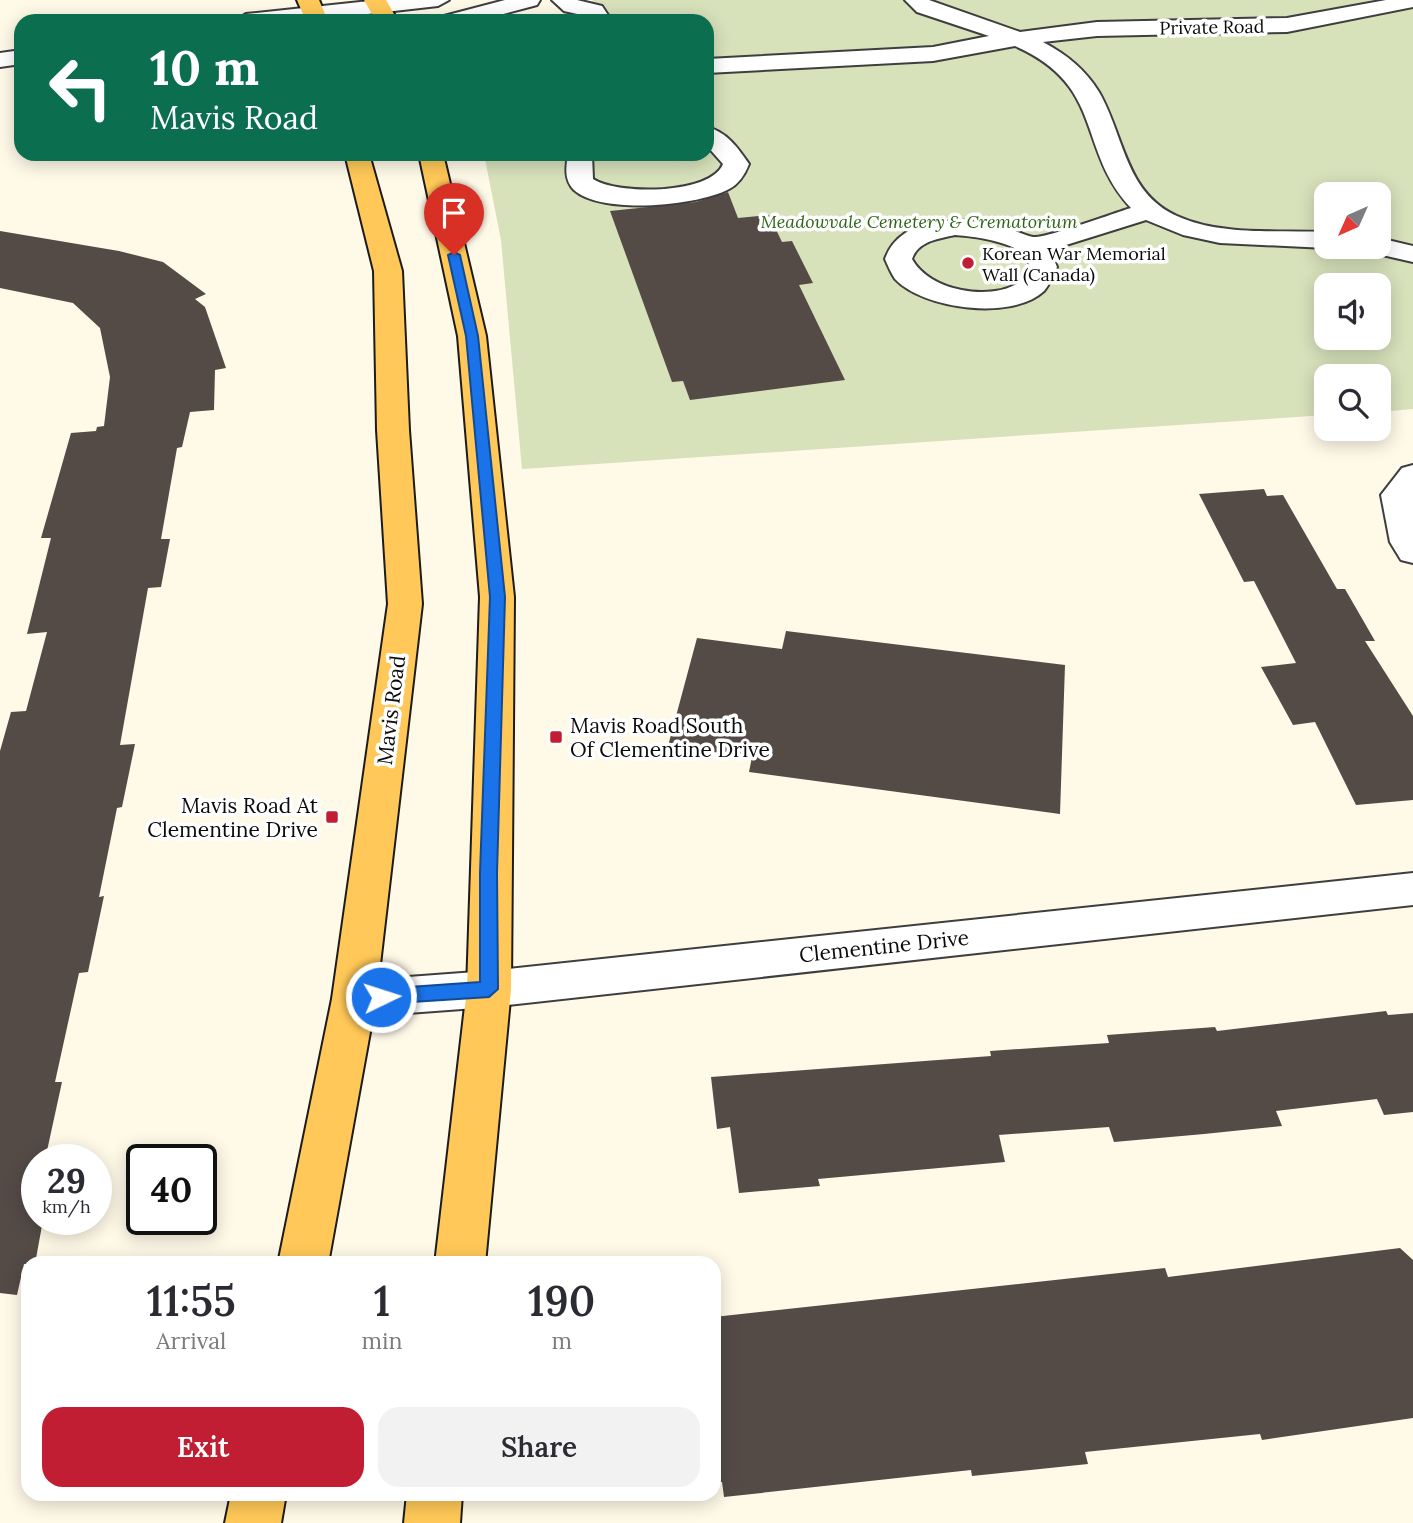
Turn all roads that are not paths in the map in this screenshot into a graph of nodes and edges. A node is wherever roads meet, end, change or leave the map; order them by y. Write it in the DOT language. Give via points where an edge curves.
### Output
graph roads {
  1 [pos="438,0"];
  2 [pos="474,0"];
  3 [pos="916,0"];
  4 [pos="519,2"];
  5 [pos="1409,4"];
  6 [pos="380,9"];
  7 [pos="565,9"];
  8 [pos="313,11"];
  9 [pos="293,14"];
  10 [pos="477,14"];
  11 [pos="596,14"];
  12 [pos="1018,40"];
  13 [pos="976,44"];
  14 [pos="714,49"];
  15 [pos="714,66"];
  16 [pos="714,139"];
  17 [pos="359,161"];
  18 [pos="432,161"];
  19 [pos="579,161"];
  20 [pos="1149,211"];
  21 [pos="1314,239"];
  22 [pos="1031,247"];
  23 [pos="1391,249"];
  24 [pos="1413,254"];
  25 [pos="1413,475"];
  26 [pos="1413,552"];
  27 [pos="1413,889"];
  28 [pos="489,989"];
  29 [pos="354,999"];
  30 [pos="305,1256"];
  31 [pos="461,1256"];
  32 [pos="258,1501"];
  33 [pos="434,1501"];
  34 [pos="253,1523"];
  35 [pos="432,1523"];
  1 -- 6 [label="street"];
  2 -- 4 [label="street"];
  3 -- 12 [label="street, Private Road" via="925,8"];
  4 -- 10 [label="street"];
  5 -- 12 [label="street, Private Road" via="1287,25 1097,29"];
  6 -- 8 [label="street"];
  7 -- 11 [label="street"];
  8 -- 9 [label="street"];
  12 -- 13 [label="street, Private Road"];
  12 -- 20 [label="street, Private Road" via="1052,57 1080,81 1130,192"];
  13 -- 14 [label="street, Private Road" via="935,36 836,46"];
  13 -- 15 [label="street, Private Road" via="963,51 860,71"];
  16 -- 19 [label="street" via="736,164 732,175 716,186 677,193 604,194 583,185"];
  17 -- 29 [label="main road, Mavis Road" via="388,271 405,604"];
  18 -- 28 [label="main road" via="472,336 497,597"];
  20 -- 21 [label="street, Private Road" via="1180,226 1219,235"];
  20 -- 22 [label="street"];
  22 -- 22 [label="street" via="998,231 955,226 917,235 905,244 900,266 915,283 941,295 986,300 1025,291 1037,281 1042,270 1040,258"];
  23 -- 24 [label="street"];
  25 -- 26 [label="street" via="1397,495"];
  27 -- 28 [label="street, Clementine Drive"];
  28 -- 29 [label="street, Clementine Drive"];
  28 -- 31 [label="main road"];
  29 -- 30 [label="main road, Mavis Road"];
  32 -- 34 [label="main road"];
  33 -- 35 [label="main road"];
}
